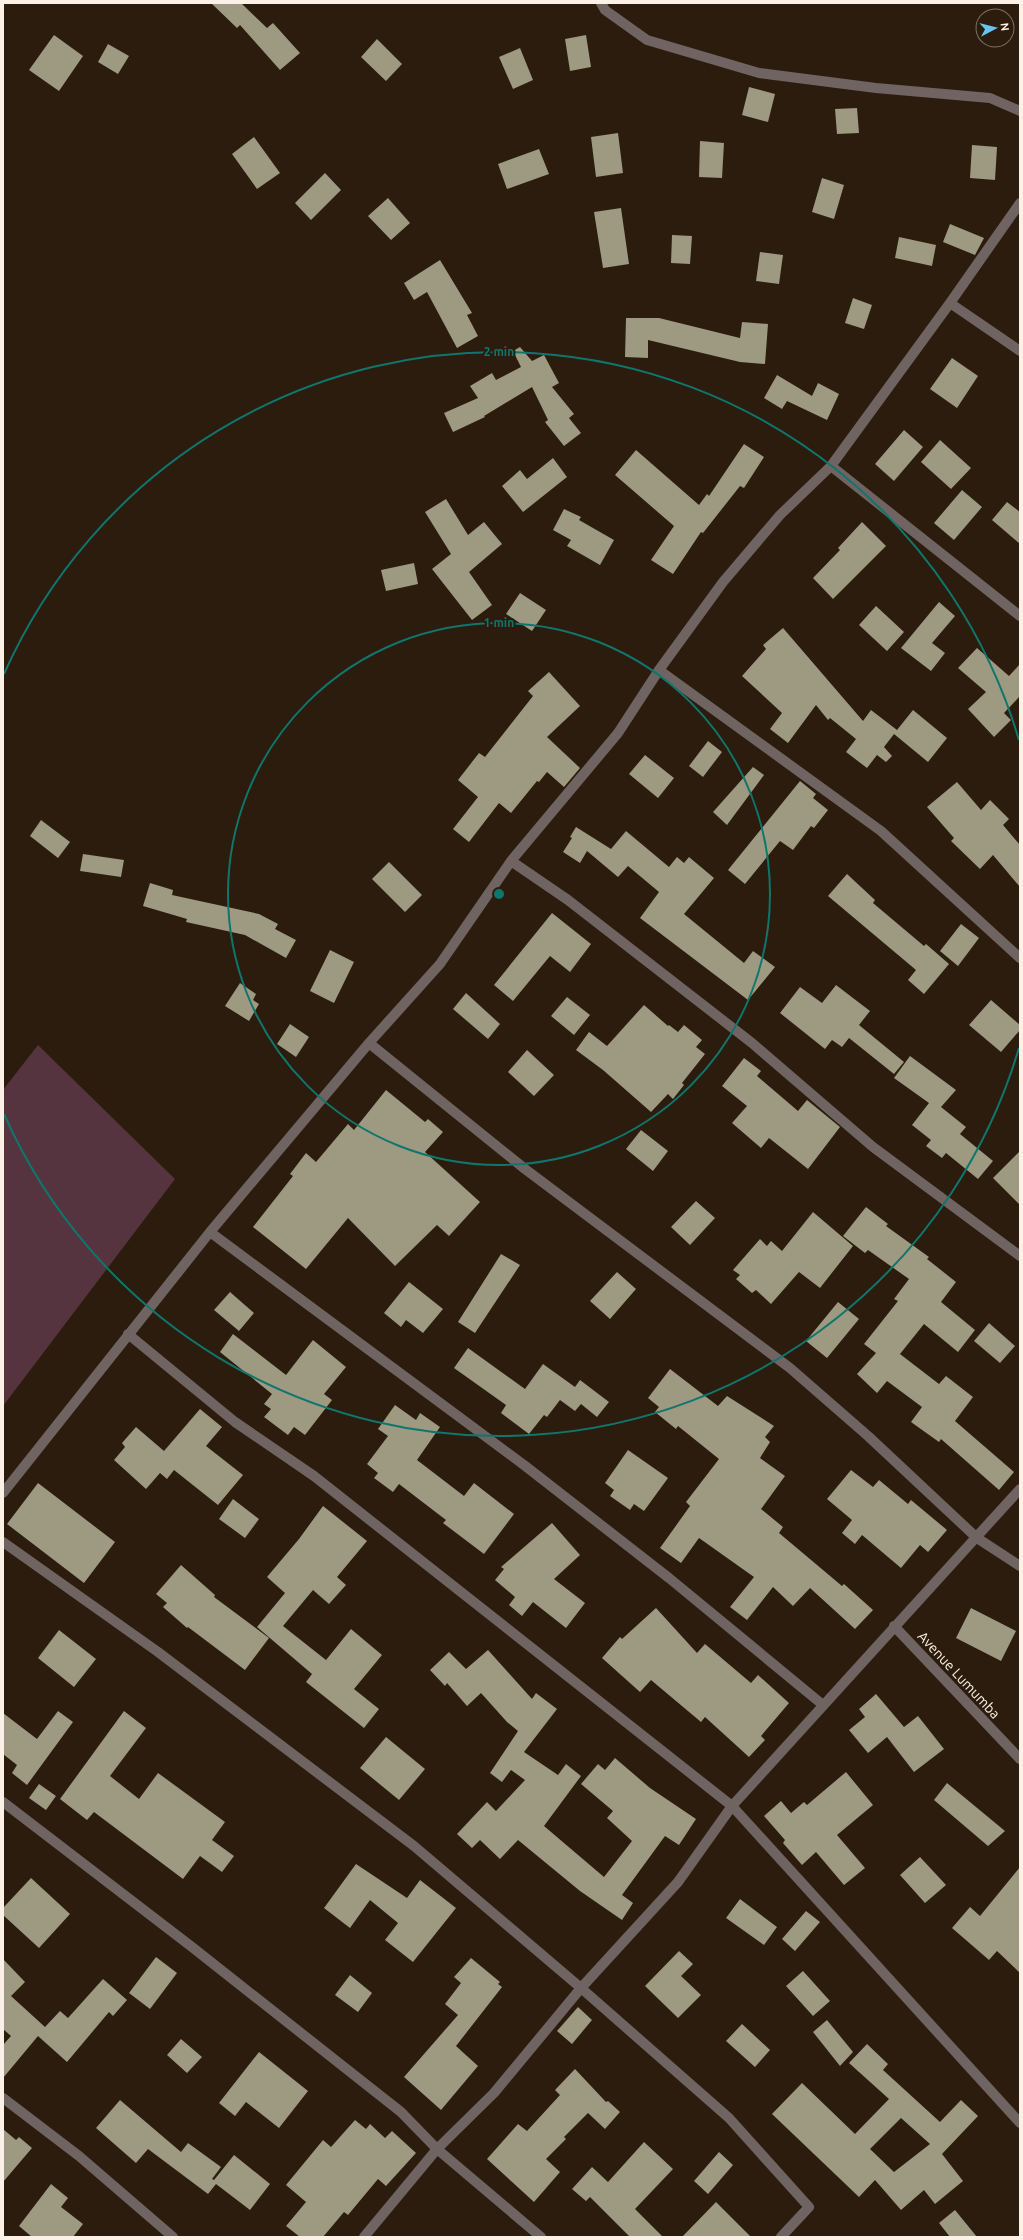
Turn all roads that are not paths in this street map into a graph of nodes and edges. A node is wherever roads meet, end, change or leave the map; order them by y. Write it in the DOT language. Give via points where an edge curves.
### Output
graph roads {
  1 [pos="601,3"];
  2 [pos="1020,111"];
  3 [pos="1020,203"];
  4 [pos="950,303"];
  5 [pos="1020,351"];
  6 [pos="831,466"];
  7 [pos="1020,616"];
  8 [pos="659,670"];
  9 [pos="511,861"];
  10 [pos="1020,958"];
  11 [pos="369,1043"];
  12 [pos="210,1232"];
  13 [pos="1020,1256"];
  14 [pos="128,1334"];
  15 [pos="1020,1488"];
  16 [pos="3,1493"];
  17 [pos="977,1538"];
  18 [pos="3,1542"];
  19 [pos="1020,1566"];
  20 [pos="894,1626"];
  21 [pos="823,1705"];
  22 [pos="1020,1760"];
  23 [pos="3,1802"];
  24 [pos="732,1806"];
  25 [pos="581,1988"];
  26 [pos="3,2098"];
  27 [pos="1020,2123"];
  28 [pos="437,2149"];
  29 [pos="368,2236"];
  30 [pos="173,2237"];
  31 [pos="541,2237"];
  32 [pos="781,2237"];
  1 -- 2 [label="street" via="605,10 647,40 760,73 876,88 990,98"];
  3 -- 4 [label="street"];
  4 -- 5 [label="street"];
  4 -- 6 [label="street"];
  6 -- 7 [label="street"];
  6 -- 8 [label="street" via="780,515 723,582"];
  8 -- 9 [label="street" via="618,733"];
  8 -- 10 [label="street" via="881,831"];
  9 -- 11 [label="street" via="440,964"];
  9 -- 13 [label="street" via="568,900 752,1043 873,1147"];
  11 -- 12 [label="street"];
  11 -- 17 [label="street" via="525,1169 790,1368 868,1436"];
  12 -- 14 [label="street"];
  12 -- 21 [label="street" via="530,1469 669,1578"];
  14 -- 16 [label="street"];
  14 -- 24 [label="street" via="235,1422 314,1476"];
  15 -- 17 [label="street"];
  17 -- 19 [label="street"];
  17 -- 20 [label="street"];
  18 -- 25 [label="street" via="158,1652 312,1767 414,1846"];
  20 -- 21 [label="street"];
  20 -- 22 [label="street, Avenue Lumumba"];
  21 -- 24 [label="street"];
  23 -- 28 [label="street" via="401,2112"];
  24 -- 25 [label="street" via="678,1882"];
  24 -- 27 [label="street"];
  25 -- 28 [label="street" via="494,2092"];
  25 -- 32 [label="street" via="729,2118 809,2207"];
  26 -- 30 [label="street" via="79,2156"];
  28 -- 29 [label="street"];
  28 -- 31 [label="street"];
}
